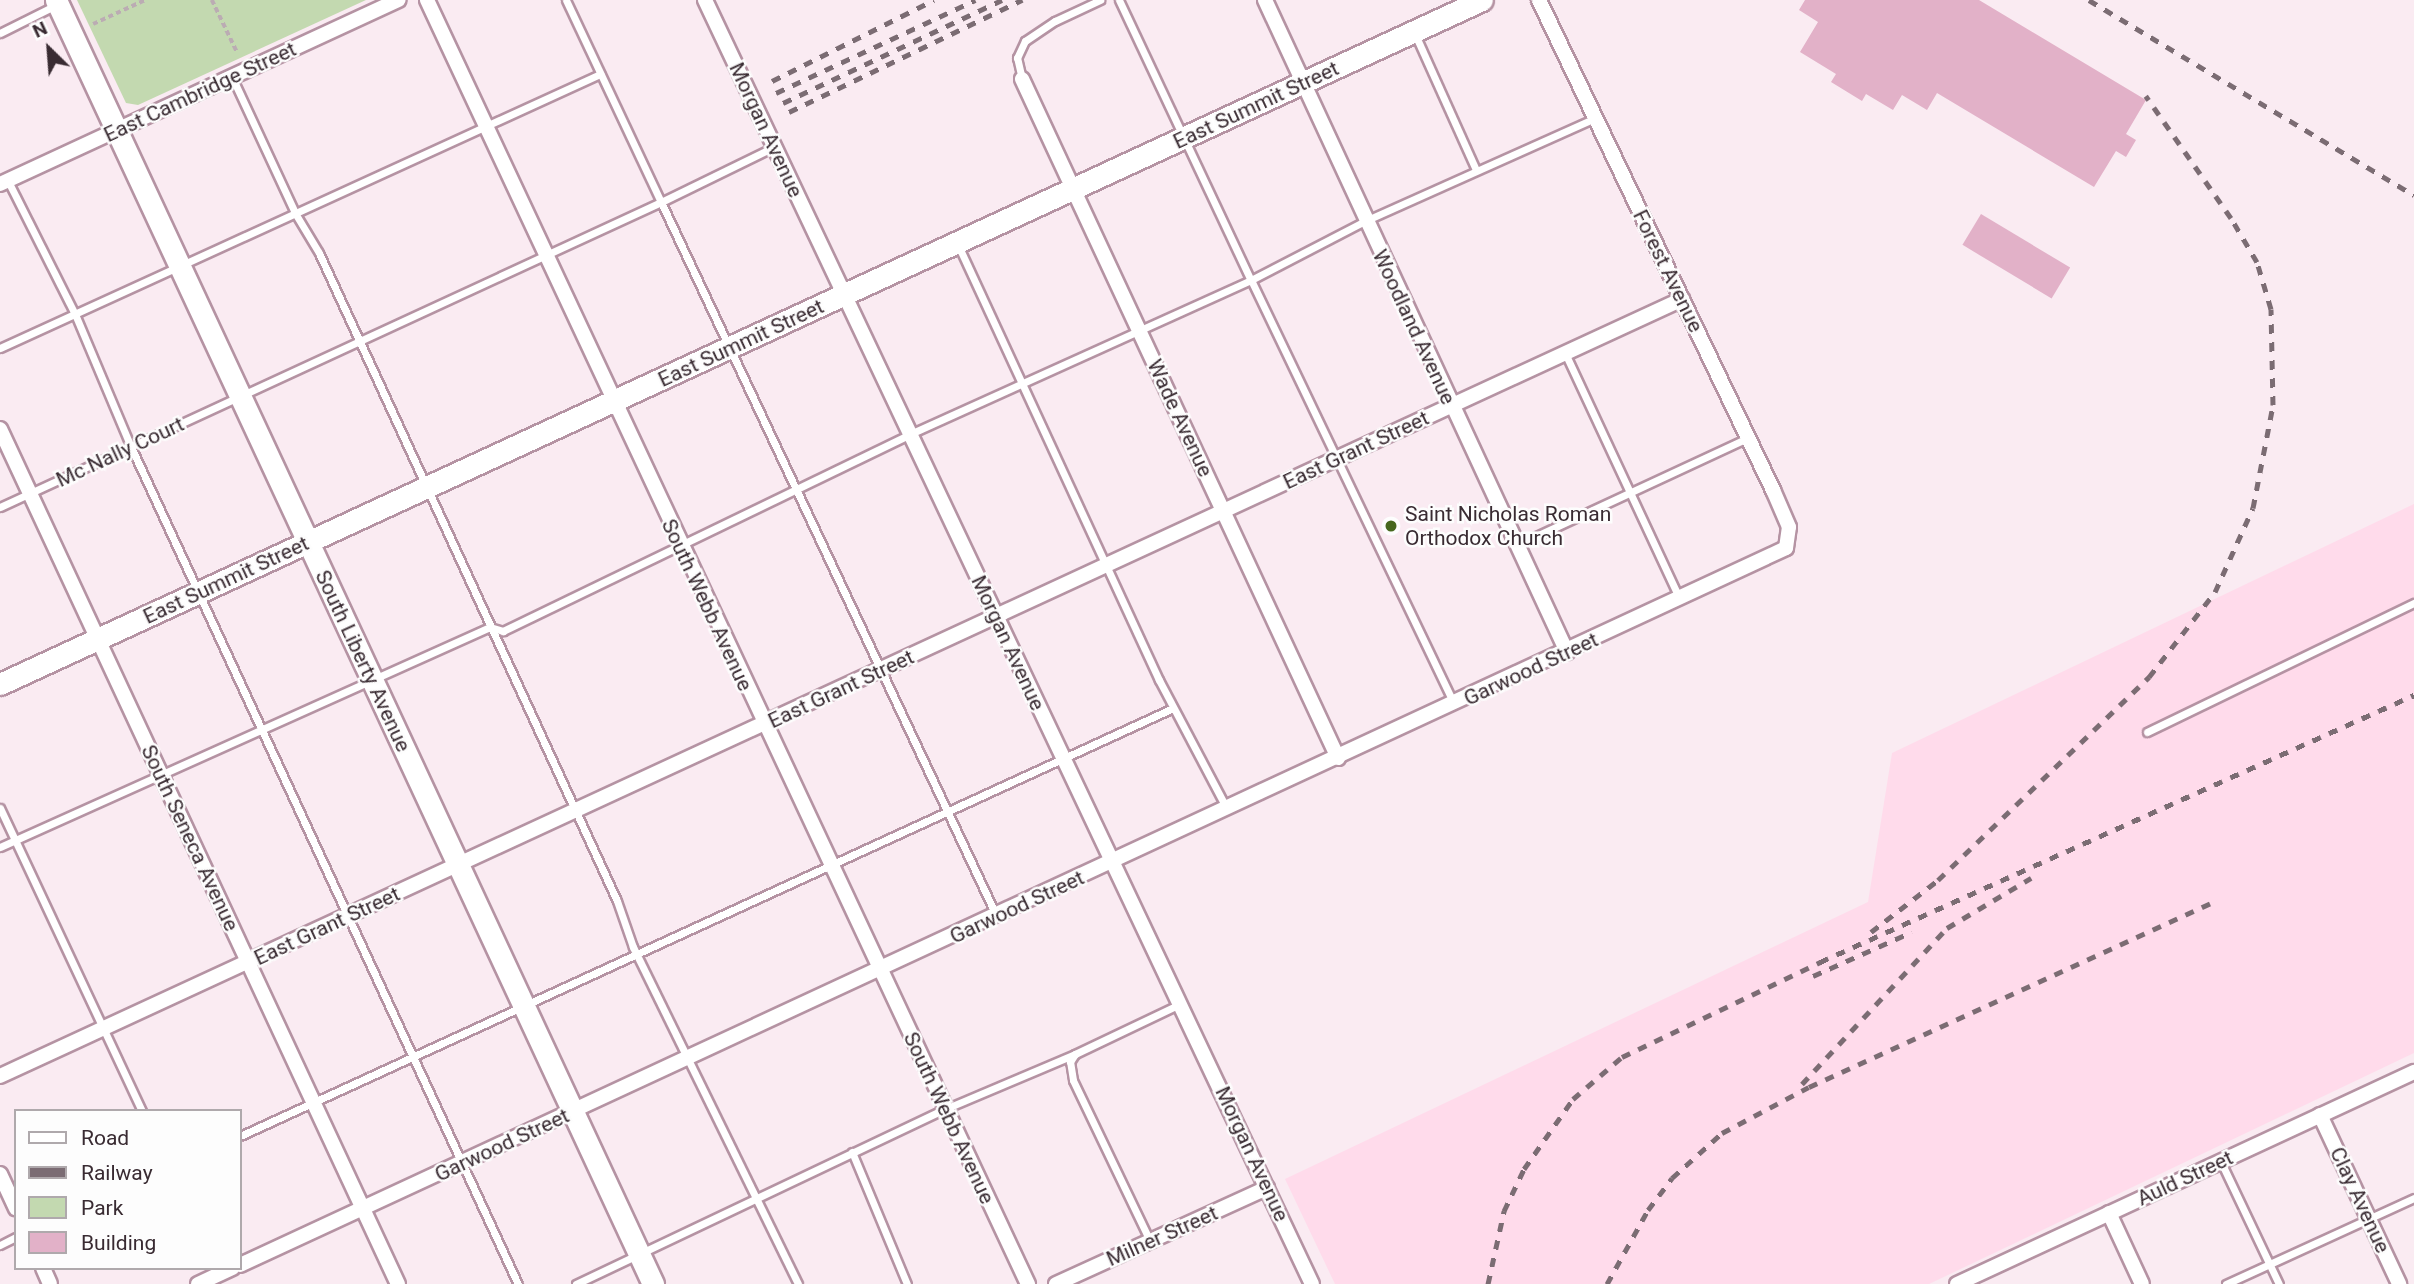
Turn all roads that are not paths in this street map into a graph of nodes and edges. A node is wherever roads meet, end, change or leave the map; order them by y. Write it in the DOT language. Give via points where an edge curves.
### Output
graph roads {
  1 [pos="399,0"];
  2 [pos="427,0"];
  3 [pos="566,0"];
  4 [pos="705,0"];
  5 [pos="1100,0"];
  6 [pos="1119,0"];
  7 [pos="1265,0"];
  8 [pos="1482,0"];
  9 [pos="1539,0"];
  10 [pos="57,2"];
  11 [pos="1414,32"];
  12 [pos="0,33"];
  13 [pos="600,74"];
  14 [pos="232,77"];
  15 [pos="1022,79"];
  16 [pos="1302,83"];
  17 [pos="1595,118"];
  18 [pos="486,126"];
  19 [pos="116,130"];
  20 [pos="1184,138"];
  21 [pos="774,147"];
  22 [pos="1476,170"];
  23 [pos="4,183"];
  24 [pos="1073,189"];
  25 [pos="662,202"];
  26 [pos="295,213"];
  27 [pos="1365,221"];
  28 [pos="957,243"];
  29 [pos="546,256"];
  30 [pos="179,268"];
  31 [pos="1251,279"];
  32 [pos="845,295"];
  33 [pos="1682,299"];
  34 [pos="75,314"];
  35 [pos="1138,329"];
  36 [pos="356,341"];
  37 [pos="0,348"];
  38 [pos="729,349"];
  39 [pos="1565,353"];
  40 [pos="1023,382"];
  41 [pos="240,396"];
  42 [pos="613,402"];
  43 [pos="1450,406"];
  44 [pos="0,429"];
  45 [pos="910,434"];
  46 [pos="1748,438"];
  47 [pos="131,447"];
  48 [pos="1339,458"];
  49 [pos="426,488"];
  50 [pos="794,489"];
  51 [pos="1630,493"];
  52 [pos="30,494"];
  53 [pos="0,508"];
  54 [pos="1224,511"];
  55 [pos="308,543"];
  56 [pos="1790,543"];
  57 [pos="679,544"];
  58 [pos="1517,545"];
  59 [pos="1109,565"];
  60 [pos="200,592"];
  61 [pos="1680,600"];
  62 [pos="2414,603"];
  63 [pos="996,617"];
  64 [pos="490,628"];
  65 [pos="97,639"];
  66 [pos="1567,652"];
  67 [pos="881,670"];
  68 [pos="372,681"];
  69 [pos="0,684"];
  70 [pos="1454,704"];
  71 [pos="1173,708"];
  72 [pos="763,725"];
  73 [pos="262,732"];
  74 [pos="2147,732"];
  75 [pos="1060,756"];
  76 [pos="1338,758"];
  77 [pos="161,775"];
  78 [pos="0,808"];
  79 [pos="948,810"];
  80 [pos="1227,810"];
  81 [pos="575,811"];
  82 [pos="14,841"];
  83 [pos="0,847"];
  84 [pos="1112,863"];
  85 [pos="459,865"];
  86 [pos="830,868"];
  87 [pos="349,916"];
  88 [pos="997,916"];
  89 [pos="637,954"];
  90 [pos="248,963"];
  91 [pos="880,971"];
  92 [pos="1180,1003"];
  93 [pos="525,1007"];
  94 [pos="104,1028"];
  95 [pos="1075,1055"];
  96 [pos="413,1057"];
  97 [pos="689,1059"];
  98 [pos="2414,1072"];
  99 [pos="0,1076"];
  100 [pos="313,1102"];
  101 [pos="141,1109"];
  102 [pos="945,1109"];
  103 [pos="574,1112"];
  104 [pos="2320,1115"];
  105 [pos="242,1135"];
  106 [pos="852,1152"];
  107 [pos="2221,1161"];
  108 [pos="463,1163"];
  109 [pos="0,1174"];
  110 [pos="1267,1188"];
  111 [pos="756,1197"];
  112 [pos="2414,1198"];
  113 [pos="14,1205"];
  114 [pos="362,1209"];
  115 [pos="2109,1213"];
  116 [pos="2368,1219"];
  117 [pos="1150,1241"];
  118 [pos="638,1252"];
  119 [pos="242,1264"];
  120 [pos="2269,1264"];
  121 [pos="223,1274"];
  122 [pos="198,1284"];
  123 [pos="398,1284"];
  124 [pos="517,1284"];
  125 [pos="576,1284"];
  126 [pos="653,1284"];
  127 [pos="798,1284"];
  128 [pos="907,1284"];
  129 [pos="1028,1284"];
  130 [pos="1056,1284"];
  131 [pos="1312,1284"];
  132 [pos="1957,1284"];
  133 [pos="2142,1284"];
  134 [pos="2226,1284"];
  135 [pos="2279,1284"];
  136 [pos="2399,1284"];
  1 -- 14 [label="street, East Cambridge Street"];
  2 -- 18 [label="street, South Webb Avenue"];
  3 -- 13 [label="lane"];
  4 -- 21 [label="street, Morgan Avenue"];
  5 -- 15 [label="lane" via="1025,41 1017,58"];
  6 -- 20 [label="lane"];
  7 -- 16 [label="street, Woodland Avenue"];
  8 -- 11 [label="street, East Summit Street"];
  9 -- 17 [label="street, Forest Avenue"];
  10 -- 12 [label="lane"];
  10 -- 19 [label="street, South Liberty Avenue"];
  11 -- 16 [label="street, East Summit Street"];
  11 -- 22 [label="lane"];
  13 -- 18 [label="lane"];
  13 -- 25 [label="lane"];
  14 -- 19 [label="street, East Cambridge Street"];
  14 -- 26 [label="lane"];
  15 -- 24 [label="street, Wade Avenue"];
  16 -- 20 [label="street, East Summit Street"];
  16 -- 27 [label="street, Woodland Avenue"];
  17 -- 22 [label="lane"];
  17 -- 33 [label="street, Forest Avenue"];
  18 -- 26 [label="lane"];
  18 -- 29 [label="street, South Webb Avenue"];
  19 -- 23 [label="street, East Cambridge Street"];
  19 -- 30 [label="street, South Liberty Avenue"];
  20 -- 24 [label="street, East Summit Street"];
  20 -- 31 [label="lane"];
  21 -- 25 [label="lane, Mc Nally Court"];
  21 -- 32 [label="street, Morgan Avenue"];
  22 -- 27 [label="lane"];
  23 -- 34 [label="lane"];
  24 -- 28 [label="street, East Summit Street"];
  24 -- 35 [label="street, Wade Avenue"];
  25 -- 29 [label="lane, Mc Nally Court"];
  25 -- 38 [label="lane"];
  26 -- 30 [label="lane"];
  26 -- 36 [label="lane" via="319,253"];
  27 -- 31 [label="lane"];
  27 -- 43 [label="street, Woodland Avenue"];
  28 -- 32 [label="street, East Summit Street"];
  28 -- 40 [label="lane"];
  29 -- 36 [label="lane, Mc Nally Court"];
  29 -- 42 [label="street, South Webb Avenue"];
  30 -- 34 [label="lane"];
  30 -- 41 [label="street, South Liberty Avenue"];
  31 -- 35 [label="lane"];
  31 -- 48 [label="lane"];
  32 -- 38 [label="street, East Summit Street"];
  32 -- 45 [label="street, Morgan Avenue"];
  33 -- 39 [label="street, East Grant Street"];
  33 -- 46 [label="street, Forest Avenue"];
  34 -- 37 [label="lane"];
  34 -- 47 [label="lane"];
  35 -- 40 [label="lane"];
  35 -- 54 [label="street, Wade Avenue"];
  36 -- 41 [label="lane, Mc Nally Court"];
  36 -- 49 [label="lane"];
  38 -- 42 [label="street, East Summit Street"];
  38 -- 50 [label="lane"];
  39 -- 43 [label="street, East Grant Street"];
  39 -- 51 [label="lane"];
  40 -- 45 [label="lane"];
  40 -- 59 [label="lane"];
  41 -- 47 [label="lane, Mc Nally Court"];
  41 -- 55 [label="street, South Liberty Avenue"];
  42 -- 49 [label="street, East Summit Street"];
  42 -- 57 [label="street, South Webb Avenue"];
  43 -- 48 [label="street, East Grant Street"];
  43 -- 58 [label="street, Woodland Avenue"];
  44 -- 52 [label="street, South Seneca Avenue"];
  45 -- 50 [label="lane"];
  45 -- 63 [label="street, Morgan Avenue"];
  46 -- 51 [label="lane"];
  46 -- 56 [label="street, Forest Avenue" via="1789,527"];
  47 -- 52 [label="lane, Mc Nally Court"];
  47 -- 60 [label="lane"];
  48 -- 54 [label="street, East Grant Street"];
  48 -- 70 [label="lane"];
  49 -- 55 [label="street, East Summit Street"];
  49 -- 64 [label="lane"];
  50 -- 57 [label="lane"];
  50 -- 67 [label="lane"];
  51 -- 58 [label="lane"];
  51 -- 61 [label="lane"];
  52 -- 53 [label="lane, Mc Nally Court"];
  52 -- 65 [label="street, South Seneca Avenue"];
  54 -- 59 [label="street, East Grant Street"];
  54 -- 76 [label="street, Wade Avenue"];
  55 -- 60 [label="street, East Summit Street"];
  55 -- 68 [label="street, South Liberty Avenue"];
  56 -- 61 [label="street, Garwood Street" via="1775,556"];
  57 -- 64 [label="lane" via="503,631"];
  57 -- 72 [label="street, South Webb Avenue"];
  58 -- 66 [label="street, Woodland Avenue"];
  59 -- 63 [label="street, East Grant Street"];
  59 -- 71 [label="lane"];
  60 -- 65 [label="street, East Summit Street"];
  60 -- 73 [label="lane"];
  61 -- 66 [label="street, Garwood Street"];
  62 -- 74 [label="lane"];
  63 -- 67 [label="street, East Grant Street"];
  63 -- 75 [label="street, Morgan Avenue"];
  64 -- 68 [label="lane"];
  64 -- 81 [label="lane"];
  65 -- 69 [label="street, East Summit Street"];
  65 -- 77 [label="street, South Seneca Avenue"];
  66 -- 70 [label="street, Garwood Street"];
  67 -- 72 [label="street, East Grant Street"];
  67 -- 79 [label="lane"];
  68 -- 73 [label="lane"];
  68 -- 85 [label="street, South Liberty Avenue"];
  70 -- 76 [label="street, Garwood Street"];
  71 -- 75 [label="lane"];
  71 -- 80 [label="lane"];
  72 -- 81 [label="street, East Grant Street"];
  72 -- 86 [label="street, South Webb Avenue"];
  73 -- 77 [label="lane"];
  73 -- 87 [label="lane"];
  75 -- 79 [label="lane"];
  75 -- 84 [label="street, Morgan Avenue"];
  76 -- 80 [label="street, Garwood Street"];
  77 -- 82 [label="lane"];
  77 -- 90 [label="street, South Seneca Avenue"];
  78 -- 82 [label="lane"];
  79 -- 86 [label="lane"];
  79 -- 88 [label="lane"];
  80 -- 84 [label="street, Garwood Street"];
  81 -- 85 [label="street, East Grant Street"];
  81 -- 89 [label="lane"];
  82 -- 83 [label="lane"];
  82 -- 94 [label="lane"];
  84 -- 88 [label="street, Garwood Street"];
  84 -- 92 [label="street, Morgan Avenue"];
  85 -- 87 [label="street, East Grant Street"];
  85 -- 93 [label="street, South Liberty Avenue"];
  86 -- 89 [label="lane"];
  86 -- 91 [label="street, South Webb Avenue"];
  87 -- 90 [label="street, East Grant Street"];
  87 -- 96 [label="lane"];
  88 -- 91 [label="street, Garwood Street"];
  89 -- 93 [label="lane"];
  89 -- 97 [label="lane"];
  90 -- 94 [label="street, East Grant Street"];
  90 -- 100 [label="street, South Seneca Avenue"];
  91 -- 97 [label="street, Garwood Street"];
  91 -- 102 [label="street, South Webb Avenue"];
  92 -- 95 [label="lane"];
  92 -- 110 [label="street, Morgan Avenue"];
  93 -- 96 [label="lane"];
  93 -- 103 [label="street, South Liberty Avenue"];
  94 -- 99 [label="street, East Grant Street"];
  94 -- 101 [label="lane"];
  95 -- 102 [label="lane"];
  95 -- 117 [label="lane" via="1070,1062 1073,1080"];
  96 -- 100 [label="lane"];
  96 -- 108 [label="lane"];
  97 -- 103 [label="street, Garwood Street"];
  97 -- 111 [label="lane"];
  98 -- 104 [label="street, Auld Street"];
  100 -- 105 [label="lane"];
  100 -- 114 [label="street, South Seneca Avenue"];
  102 -- 106 [label="lane"];
  102 -- 129 [label="street, South Webb Avenue"];
  103 -- 108 [label="street, Garwood Street"];
  103 -- 118 [label="street, South Liberty Avenue"];
  104 -- 107 [label="street, Auld Street"];
  104 -- 116 [label="street, Clay Avenue"];
  106 -- 111 [label="lane"];
  106 -- 128 [label="lane"];
  107 -- 115 [label="street, Auld Street"];
  107 -- 120 [label="lane"];
  108 -- 114 [label="street, Garwood Street"];
  108 -- 124 [label="lane"];
  109 -- 113 [label="street"];
  110 -- 117 [label="street, Milner Street"];
  110 -- 131 [label="street, Morgan Avenue"];
  111 -- 118 [label="lane"];
  111 -- 127 [label="lane"];
  112 -- 116 [label="lane"];
  114 -- 119 [label="street, Garwood Street"];
  114 -- 123 [label="street, South Seneca Avenue"];
  115 -- 132 [label="street, Auld Street"];
  115 -- 133 [label="street"];
  116 -- 120 [label="lane"];
  116 -- 136 [label="street, Clay Avenue"];
  117 -- 130 [label="street, Milner Street"];
  118 -- 125 [label="lane"];
  118 -- 126 [label="street, South Liberty Avenue"];
  120 -- 134 [label="lane"];
  120 -- 135 [label="lane"];
  121 -- 122 [label="street"];
}
